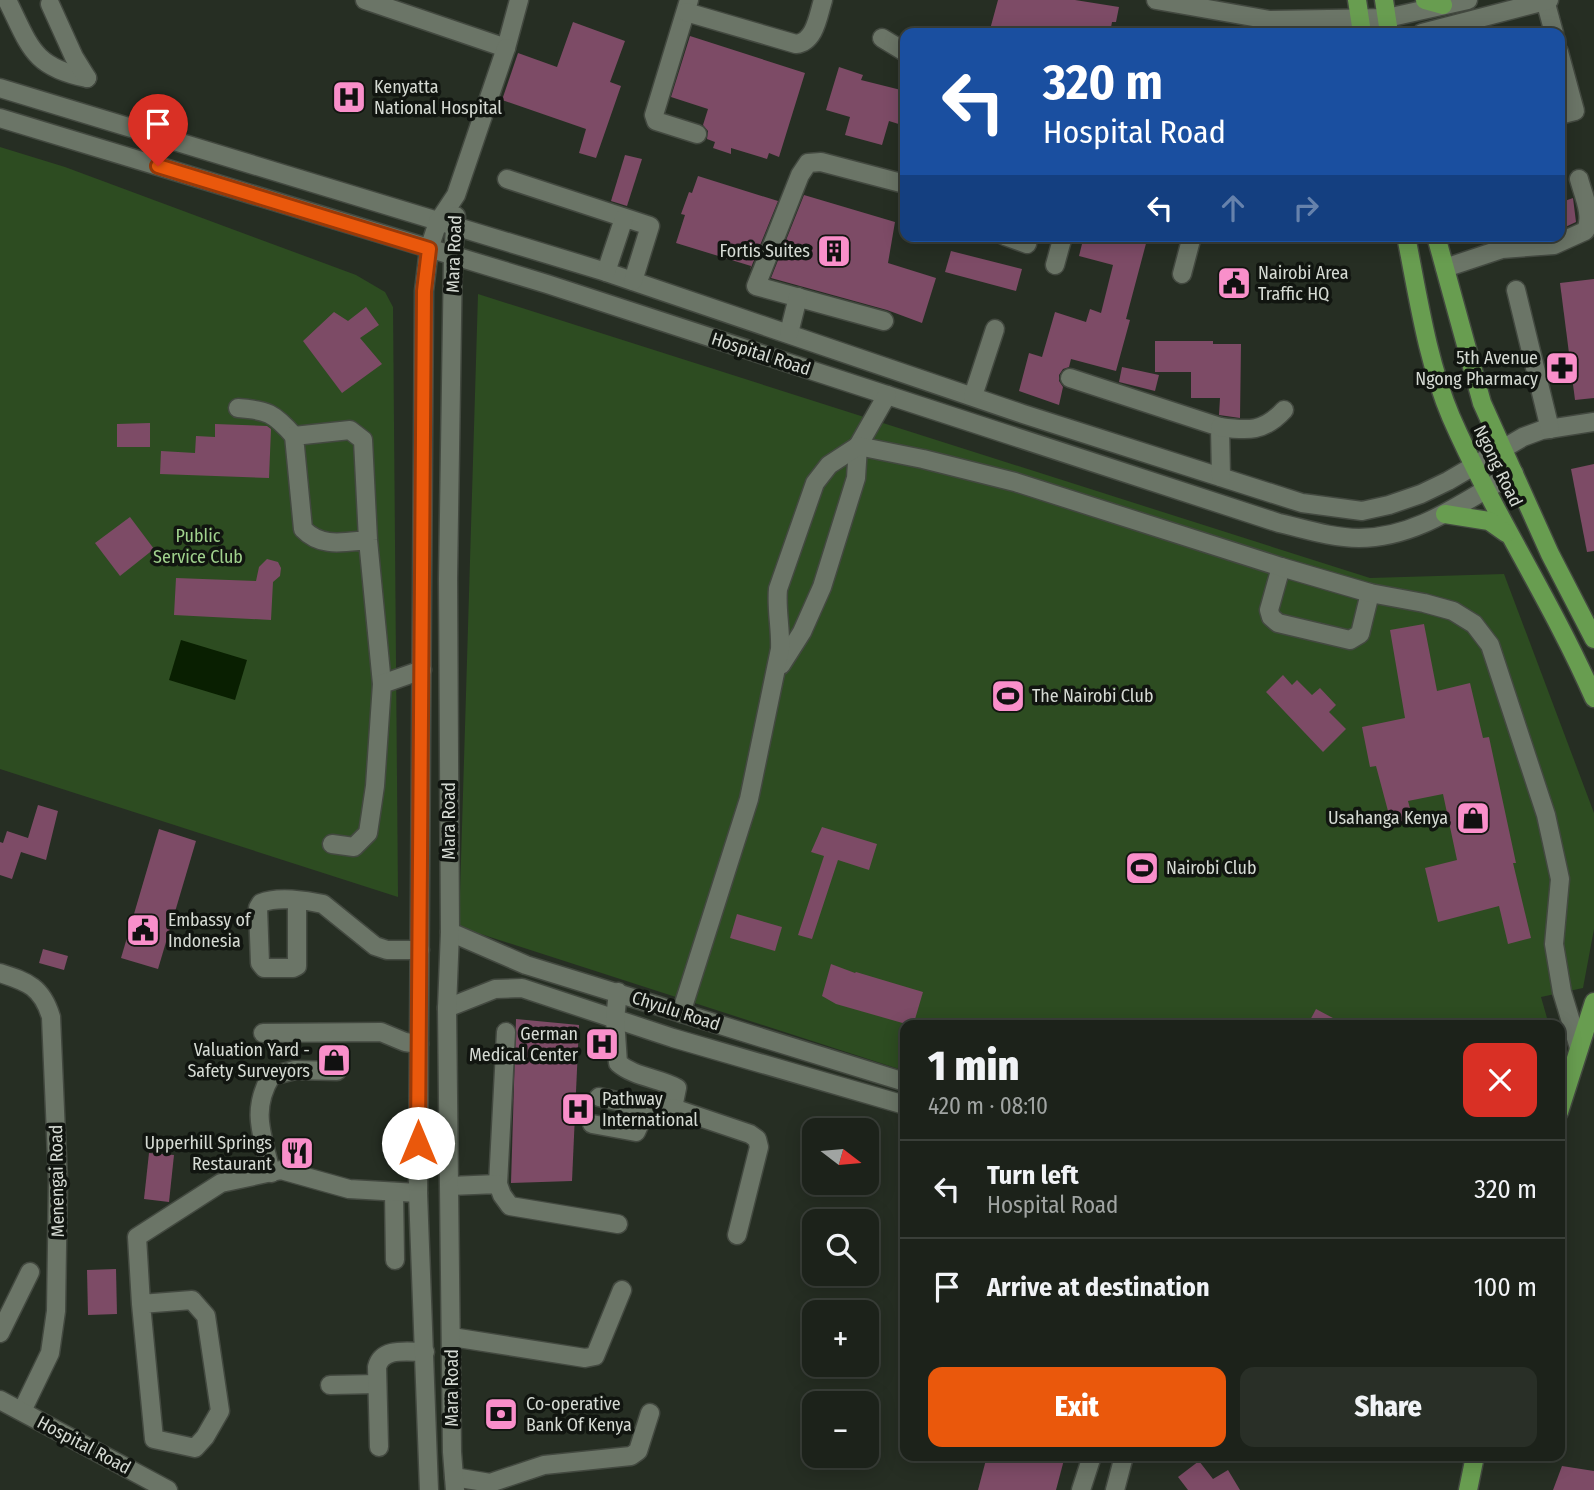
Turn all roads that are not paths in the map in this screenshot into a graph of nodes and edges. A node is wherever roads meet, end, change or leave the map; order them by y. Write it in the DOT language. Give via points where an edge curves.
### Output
graph roads {
  1 [pos="7,0"];
  2 [pos="365,0"];
  3 [pos="520,0"];
  4 [pos="823,0"];
  5 [pos="1156,0"];
  6 [pos="1357,0"];
  7 [pos="1425,0"];
  8 [pos="1468,0"];
  9 [pos="1546,0"];
  10 [pos="50,4"];
  11 [pos="1443,5"];
  12 [pos="688,6"];
  13 [pos="1387,17"];
  14 [pos="1360,26"];
  15 [pos="1266,27"];
  16 [pos="1441,28"];
  17 [pos="1553,28"];
  18 [pos="882,38"];
  19 [pos="506,48"];
  20 [pos="900,49"];
  21 [pos="1565,74"];
  22 [pos="0,88"];
  23 [pos="1565,114"];
  24 [pos="0,118"];
  25 [pos="697,134"];
  26 [pos="507,179"];
  27 [pos="1579,179"];
  28 [pos="900,183"];
  29 [pos="456,195"];
  30 [pos="624,219"];
  31 [pos="438,222"];
  32 [pos="456,227"];
  33 [pos="1565,240"];
  34 [pos="1022,242"];
  35 [pos="1061,242"];
  36 [pos="1190,242"];
  37 [pos="1407,242"];
  38 [pos="1438,242"];
  39 [pos="1561,242"];
  40 [pos="1500,243"];
  41 [pos="1027,244"];
  42 [pos="429,249"];
  43 [pos="453,256"];
  44 [pos="1055,265"];
  45 [pos="1445,268"];
  46 [pos="606,272"];
  47 [pos="1182,274"];
  48 [pos="633,281"];
  49 [pos="1516,289"];
  50 [pos="798,297"];
  51 [pos="884,321"];
  52 [pos="995,328"];
  53 [pos="789,333"];
  54 [pos="1070,378"];
  55 [pos="887,395"];
  56 [pos="973,396"];
  57 [pos="238,408"];
  58 [pos="1284,410"];
  59 [pos="1594,422"];
  60 [pos="1220,427"];
  61 [pos="1549,429"];
  62 [pos="293,436"];
  63 [pos="858,446"];
  64 [pos="1503,449"];
  65 [pos="1474,464"];
  66 [pos="1514,473"];
  67 [pos="1220,477"];
  68 [pos="1486,489"];
  69 [pos="1445,514"];
  70 [pos="1509,535"];
  71 [pos="368,540"];
  72 [pos="1281,567"];
  73 [pos="1370,593"];
  74 [pos="1594,639"];
  75 [pos="422,670"];
  76 [pos="776,672"];
  77 [pos="382,684"];
  78 [pos="1594,698"];
  79 [pos="332,844"];
  80 [pos="297,901"];
  81 [pos="450,932"];
  82 [pos="420,950"];
  83 [pos="0,973"];
  84 [pos="618,992"];
  85 [pos="1594,1002"];
  86 [pos="447,1008"];
  87 [pos="681,1013"];
  88 [pos="615,1018"];
  89 [pos="506,1032"];
  90 [pos="263,1033"];
  91 [pos="419,1044"];
  92 [pos="1579,1048"];
  93 [pos="337,1071"];
  94 [pos="900,1080"];
  95 [pos="1565,1093"];
  96 [pos="599,1097"];
  97 [pos="900,1104"];
  98 [pos="647,1108"];
  99 [pos="673,1108"];
  100 [pos="592,1124"];
  101 [pos="271,1172"];
  102 [pos="498,1184"];
  103 [pos="450,1186"];
  104 [pos="394,1192"];
  105 [pos="418,1193"];
  106 [pos="618,1224"];
  107 [pos="737,1235"];
  108 [pos="395,1260"];
  109 [pos="30,1272"];
  110 [pos="622,1290"];
  111 [pos="141,1304"];
  112 [pos="0,1333"];
  113 [pos="452,1337"];
  114 [pos="425,1352"];
  115 [pos="377,1384"];
  116 [pos="330,1385"];
  117 [pos="8,1407"];
  118 [pos="650,1413"];
  119 [pos="379,1447"];
  120 [pos="1091,1461"];
  121 [pos="1123,1461"];
  122 [pos="1474,1461"];
  123 [pos="454,1484"];
  124 [pos="168,1490"];
  125 [pos="429,1490"];
  126 [pos="1082,1490"];
  127 [pos="1115,1490"];
  128 [pos="1468,1490"];
  1 -- 10 [label="street" via="38,57 54,69 87,78"];
  2 -- 19 [label="street"];
  3 -- 19 [label="street"];
  4 -- 12 [label="street" via="804,44"];
  5 -- 15 [label="street"];
  6 -- 14 [label="main road"];
  7 -- 11 [label="main road"];
  8 -- 11 [label="street"];
  9 -- 16 [label="street"];
  9 -- 17 [label="street"];
  11 -- 13 [label="street"];
  12 -- 25 [label="street" via="653,115 656,121"];
  13 -- 14 [label="street"];
  14 -- 15 [label="street"];
  18 -- 20 [label="street"];
  19 -- 29 [label="street"];
  21 -- 23 [label="street" via="1575,111"];
  22 -- 31 [label="street, Hospital Road"];
  24 -- 42 [label="street, Hospital Road"];
  26 -- 30 [label="street"];
  27 -- 33 [label="street" via="1589,227"];
  28 -- 50 [label="street" via="821,162 808,163 757,286"];
  29 -- 31 [label="street, Mara Road"];
  29 -- 32 [label="street, Mara Road"];
  30 -- 46 [label="street"];
  30 -- 48 [label="street" via="650,226"];
  31 -- 32 [label="street, Hospital Road"];
  31 -- 42 [label="street, Mara Road"];
  32 -- 43 [label="street, Mara Road"];
  32 -- 46 [label="street, Hospital Road"];
  34 -- 41 [label="street"];
  35 -- 44 [label="street"];
  36 -- 47 [label="street"];
  37 -- 65 [label="main road, Ngong Road" via="1428,348 1450,415"];
  38 -- 45 [label="main road, Ngong Road"];
  39 -- 40 [label="street"];
  40 -- 45 [label="street"];
  42 -- 43 [label="street, Hospital Road"];
  42 -- 75 [label="street, Mara Road" via="424,291"];
  43 -- 55 [label="street, Hospital Road"];
  43 -- 81 [label="street, Mara Road" via="448,579"];
  45 -- 64 [label="main road, Ngong Road" via="1482,403"];
  46 -- 48 [label="street, Hospital Road"];
  48 -- 53 [label="street, Hospital Road"];
  49 -- 61 [label="street"];
  50 -- 51 [label="street"];
  50 -- 53 [label="street"];
  52 -- 56 [label="street"];
  53 -- 56 [label="street, Hospital Road"];
  54 -- 60 [label="street"];
  55 -- 63 [label="street"];
  55 -- 69 [label="street, Hospital Road" via="1313,531 1359,538 1385,536"];
  56 -- 67 [label="street, Hospital Road"];
  57 -- 62 [label="street" via="264,410"];
  58 -- 60 [label="street" via="1264,427"];
  59 -- 61 [label="street, Hospital Road"];
  60 -- 67 [label="street"];
  61 -- 64 [label="street, Hospital Road"];
  62 -- 71 [label="street" via="303,529 326,543"];
  62 -- 71 [label="street" via="350,430 363,440"];
  63 -- 72 [label="street" via="1015,482"];
  63 -- 76 [label="street" via="856,478 822,587 802,632"];
  63 -- 76 [label="street" via="829,465 809,498 778,589"];
  64 -- 65 [label="street, Hospital Road"];
  64 -- 66 [label="main road, Ngong Road"];
  65 -- 67 [label="street, Hospital Road" via="1421,494 1362,511 1302,503"];
  65 -- 68 [label="main road, Ngong Road"];
  66 -- 68 [label="street, Hospital Road"];
  66 -- 74 [label="main road, Ngong Road"];
  68 -- 69 [label="street, Hospital Road"];
  68 -- 70 [label="main road, Ngong Road"];
  69 -- 70 [label="main road" via="1489,521"];
  70 -- 78 [label="main road, Ngong Road"];
  71 -- 77 [label="street"];
  72 -- 73 [label="street"];
  72 -- 73 [label="street" via="1269,610 1278,623 1350,640 1360,634"];
  73 -- 92 [label="street" via="1453,611 1474,624 1490,645 1546,815 1560,879 1554,944"];
  75 -- 77 [label="street"];
  75 -- 82 [label="street, Mara Road"];
  76 -- 87 [label="street" via="749,799"];
  77 -- 79 [label="street" via="368,833 354,847"];
  80 -- 82 [label="street" via="323,904 375,946"];
  81 -- 84 [label="street, Chyulu Road" via="526,965"];
  81 -- 86 [label="street, Mara Road"];
  82 -- 91 [label="street, Mara Road"];
  83 -- 117 [label="street, Menengai Road" via="34,986 48,1006 58,1181 56,1311 50,1353"];
  84 -- 87 [label="street, Chyulu Road"];
  84 -- 88 [label="street"];
  85 -- 92 [label="main road"];
  86 -- 88 [label="street, Chyulu Road" via="495,989 522,988"];
  86 -- 103 [label="street, Mara Road"];
  87 -- 94 [label="street, Chyulu Road"];
  88 -- 97 [label="street, Chyulu Road"];
  88 -- 99 [label="street" via="618,1063 677,1088"];
  89 -- 102 [label="street"];
  90 -- 91 [label="street" via="381,1032"];
  91 -- 105 [label="street, Mara Road"];
  92 -- 95 [label="main road"];
  93 -- 101 [label="street" via="295,1070 271,1076 261,1093 259,1118"];
  96 -- 98 [label="street"];
  98 -- 99 [label="street"];
  98 -- 100 [label="street" via="636,1132"];
  99 -- 107 [label="street" via="757,1139 759,1147"];
  101 -- 104 [label="street" via="306,1175 349,1189"];
  101 -- 111 [label="street" via="221,1183 137,1237"];
  102 -- 103 [label="street"];
  102 -- 106 [label="street" via="510,1206"];
  103 -- 113 [label="street, Mara Road"];
  104 -- 105 [label="street"];
  104 -- 108 [label="street"];
  105 -- 114 [label="street, Mara Road"];
  109 -- 112 [label="street"];
  110 -- 113 [label="street" via="600,1348 586,1359"];
  111 -- 111 [label="street" via="192,1300 206,1316 220,1411 195,1448 154,1439"];
  113 -- 123 [label="street, Mara Road"];
  114 -- 115 [label="street" via="385,1354 379,1359"];
  114 -- 125 [label="street, Mara Road"];
  115 -- 116 [label="street"];
  115 -- 119 [label="street"];
  117 -- 124 [label="street, Hospital Road"];
  118 -- 123 [label="street" via="638,1451 631,1456 544,1465 490,1483"];
  120 -- 126 [label="street"];
  121 -- 127 [label="street"];
  122 -- 128 [label="main road"];
}
